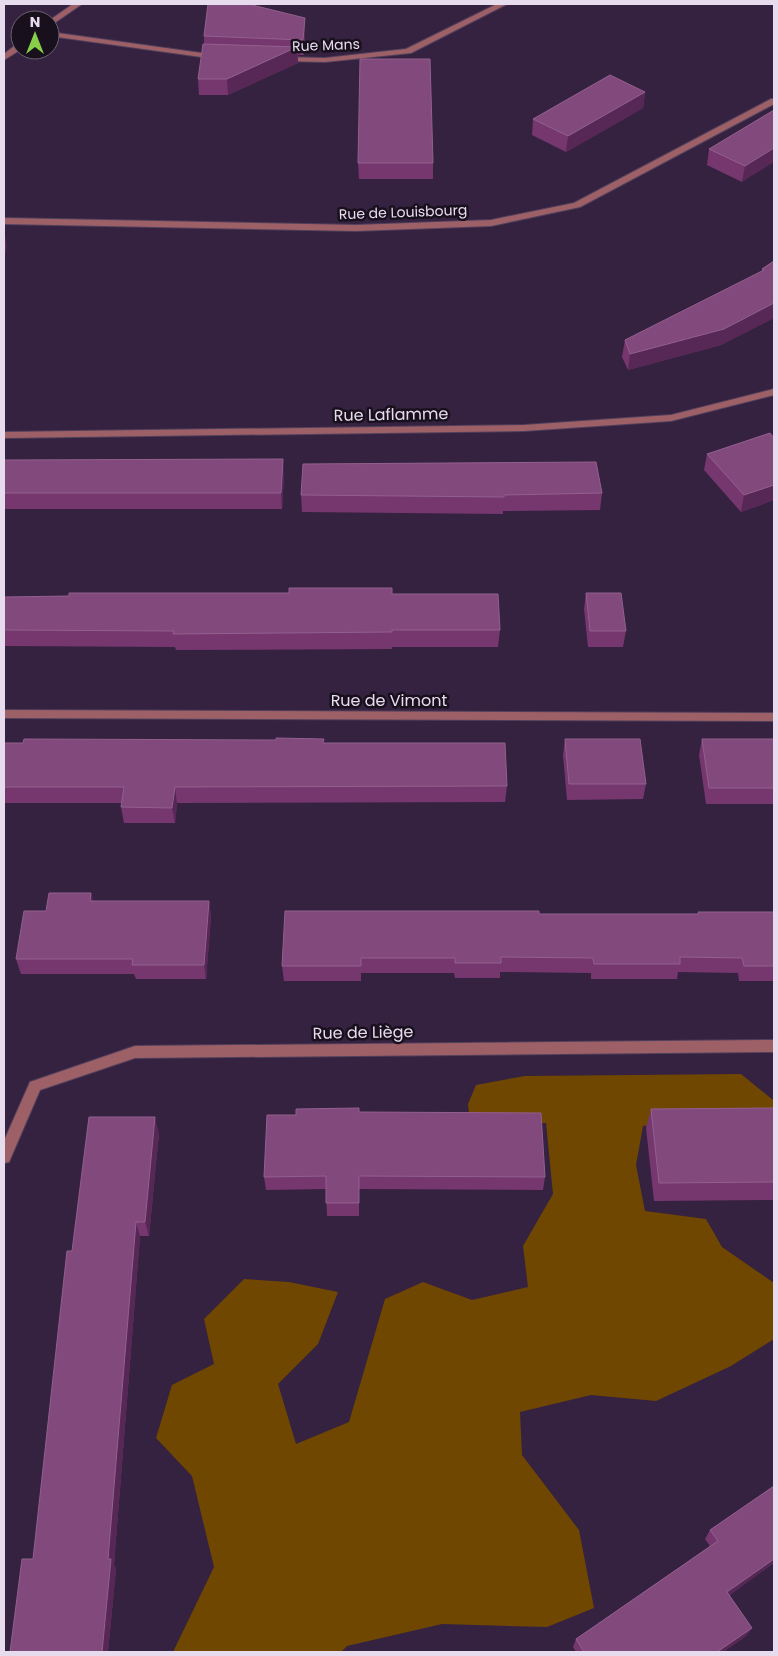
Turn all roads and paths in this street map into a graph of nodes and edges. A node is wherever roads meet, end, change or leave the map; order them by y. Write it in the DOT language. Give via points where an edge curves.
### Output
graph roads {
  1 [pos="78,4"];
  2 [pos="503,4"];
  3 [pos="60,17"];
  4 [pos="60,35"];
  5 [pos="226,57"];
  6 [pos="276,58"];
  7 [pos="774,100"];
  8 [pos="4,221"];
  9 [pos="774,392"];
  10 [pos="4,435"];
  11 [pos="4,714"];
  12 [pos="774,717"];
  13 [pos="774,1046"];
  14 [pos="4,1157"];
  1 -- 3 [label="street"];
  2 -- 6 [label="street, Rue Mans" via="408,52 325,60"];
  4 -- 5 [label="street"];
  7 -- 8 [label="street, Rue de Louisbourg" via="577,205 491,223 356,228"];
  9 -- 10 [label="street, Rue Laflamme" via="671,418 524,428"];
  11 -- 12 [label="street, Rue de Vimont"];
  13 -- 14 [label="street, Rue de Liège" via="135,1052 35,1086"];
}
